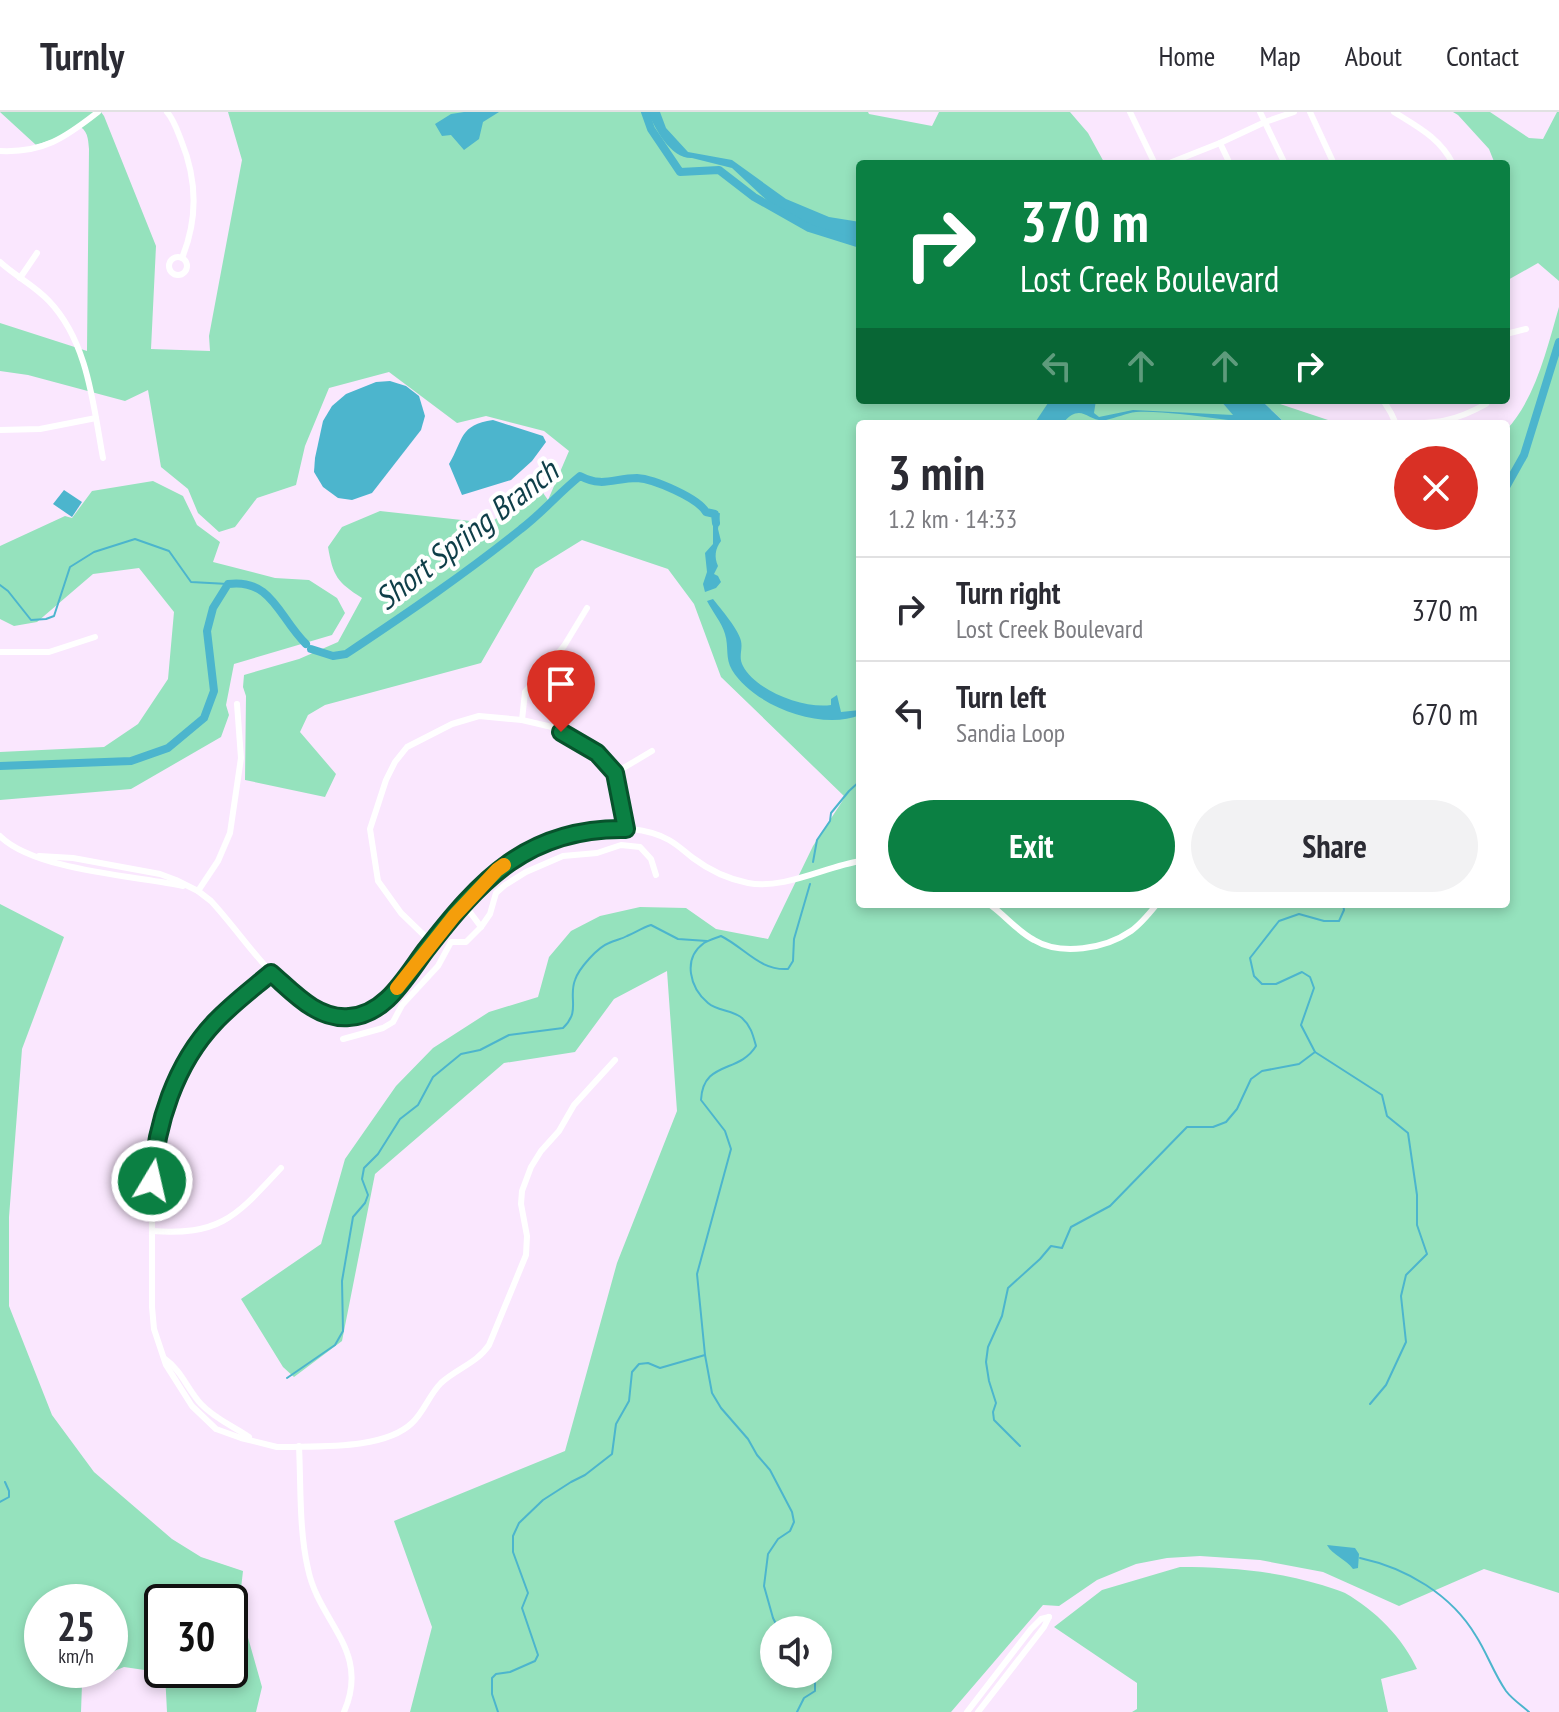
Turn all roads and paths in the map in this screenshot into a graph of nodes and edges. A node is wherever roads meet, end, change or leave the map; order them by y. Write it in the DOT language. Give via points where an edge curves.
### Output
graph roads {
  1 [pos="98,112"];
  2 [pos="167,112"];
  3 [pos="1130,112"];
  4 [pos="1260,112"];
  5 [pos="1294,112"];
  6 [pos="1310,112"];
  7 [pos="1394,112"];
  8 [pos="1265,122"];
  9 [pos="1220,143"];
  10 [pos="0,151"];
  11 [pos="1153,160"];
  12 [pos="1177,160"];
  13 [pos="1228,160"];
  14 [pos="1283,160"];
  15 [pos="1332,160"];
  16 [pos="1451,160"];
  17 [pos="37,253"];
  18 [pos="182,258"];
  19 [pos="0,262"];
  20 [pos="20,278"];
  21 [pos="1526,329"];
  22 [pos="1510,333"];
  23 [pos="1486,404"];
  24 [pos="96,418"];
  25 [pos="1448,420"];
  26 [pos="0,430"];
  27 [pos="103,458"];
  28 [pos="587,608"];
  29 [pos="95,637"];
  30 [pos="0,652"];
  31 [pos="237,704"];
  32 [pos="522,720"];
  33 [pos="652,751"];
  34 [pos="615,773"];
  35 [pos="626,829"];
  36 [pos="0,836"];
  37 [pos="856,862"];
  38 [pos="656,875"];
  39 [pos="198,891"];
  40 [pos="464,904"];
  41 [pos="994,908"];
  42 [pos="1154,908"];
  43 [pos="481,927"];
  44 [pos="432,943"];
  45 [pos="271,973"];
  46 [pos="343,1039"];
  47 [pos="615,1060"];
  48 [pos="281,1168"];
  49 [pos="152,1231"];
  50 [pos="299,1446"];
  51 [pos="344,1712"];
  52 [pos="967,1712"];
  53 [pos="978,1712"];
  1 -- 10 [label="street" via="50,145"];
  2 -- 18 [label="street" via="193,177 193,216"];
  3 -- 11 [label="street"];
  4 -- 8 [label="street"];
  5 -- 8 [label="street"];
  6 -- 15 [label="street"];
  7 -- 16 [label="street" via="1434,137"];
  8 -- 9 [label="street"];
  8 -- 14 [label="street"];
  9 -- 12 [label="street"];
  9 -- 13 [label="street"];
  17 -- 20 [label="street"];
  19 -- 20 [label="street"];
  20 -- 24 [label="street" via="66,323"];
  21 -- 22 [label="street"];
  23 -- 25 [label="street"];
  24 -- 26 [label="street"];
  24 -- 27 [label="street"];
  28 -- 32 [label="street" via="564,646 525,692"];
  29 -- 30 [label="street" via="49,652"];
  31 -- 39 [label="street" via="241,758 230,833"];
  32 -- 34 [label="street" via="552,727 597,753"];
  32 -- 44 [label="street" via="479,716 452,724 407,747 386,780 370,829 378,881"];
  33 -- 34 [label="street"];
  34 -- 35 [label="street"];
  35 -- 37 [label="street" via="656,833 703,865 748,883 763,885"];
  35 -- 40 [label="street" via="592,830 532,848 497,870"];
  36 -- 39 [label="street" via="39,856 176,880"];
  38 -- 43 [label="street" via="647,852 635,845 563,856 505,885"];
  39 -- 45 [label="street"];
  40 -- 43 [label="street"];
  40 -- 44 [label="street"];
  41 -- 42 [label="street" via="1031,939 1071,949 1119,938"];
  43 -- 46 [label="street" via="466,942 451,942 393,1022"];
  44 -- 45 [label="street" via="388,999 360,1015 327,1015"];
  45 -- 49 [label="street" via="210,1028 168,1099 153,1167"];
  47 -- 50 [label="street" via="574,1105 531,1167 521,1204 526,1255 486,1350 442,1382 418,1417 398,1434 366,1442"];
  48 -- 49 [label="street" via="224,1221 188,1231"];
  49 -- 50 [label="street" via="154,1329 166,1365 186,1398 216,1429 277,1447"];
  50 -- 51 [label="street" via="309,1573 351,1667"];
  52 -- 53 [label="street" via="1031,1629 1049,1617"];
}
